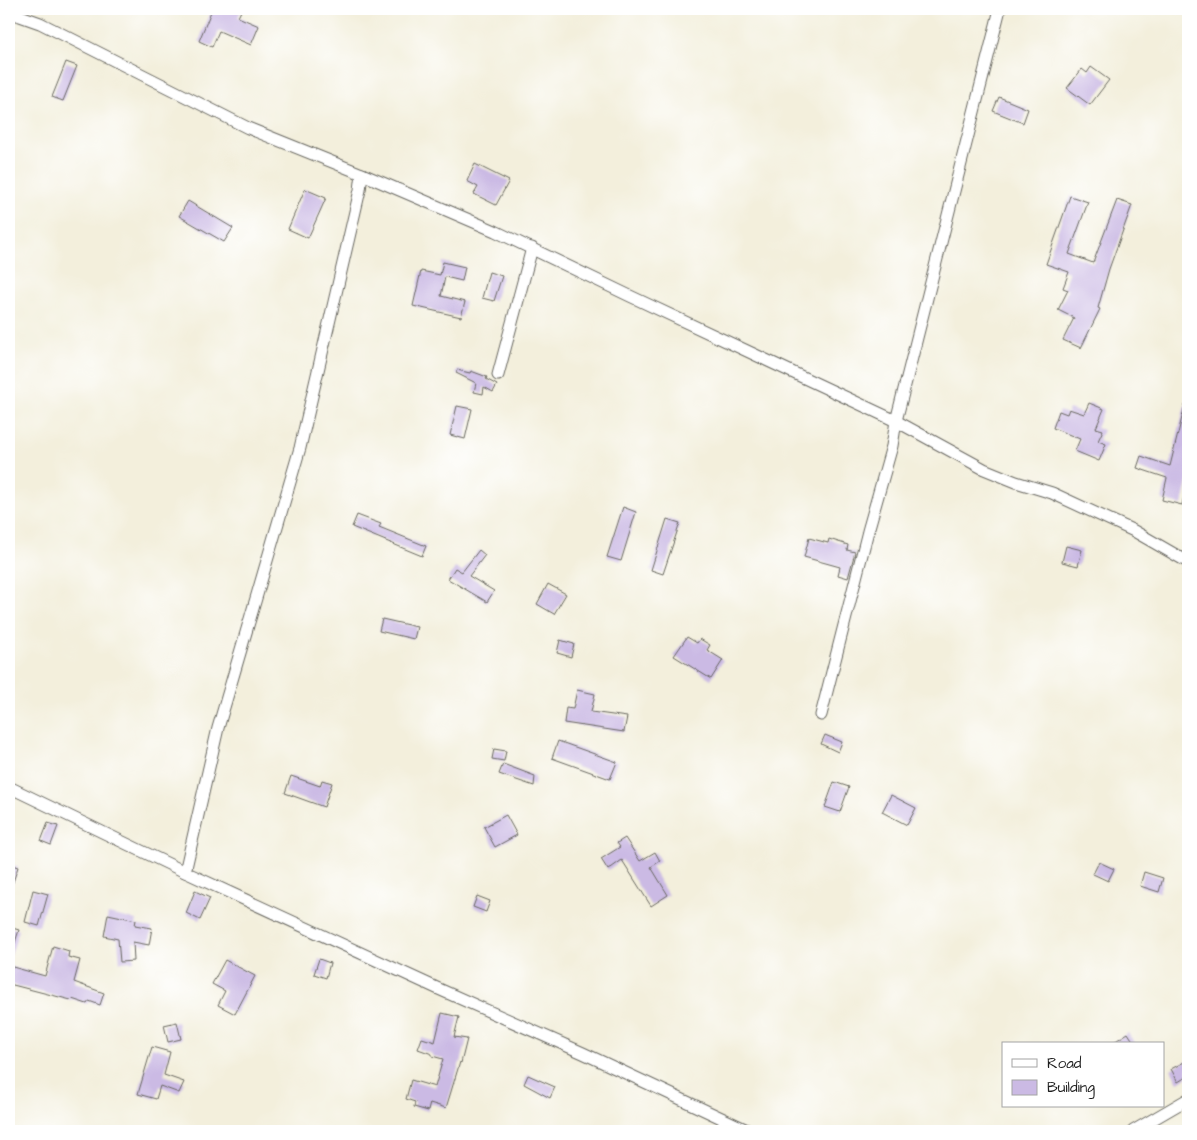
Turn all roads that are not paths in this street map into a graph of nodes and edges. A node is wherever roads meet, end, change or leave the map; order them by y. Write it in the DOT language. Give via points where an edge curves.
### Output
graph roads {
  1 [pos="1000,9"];
  2 [pos="9,12"];
  3 [pos="362,174"];
  4 [pos="532,248"];
  5 [pos="498,375"];
  6 [pos="896,421"];
  7 [pos="1188,562"];
  8 [pos="821,715"];
  9 [pos="9,787"];
  10 [pos="185,872"];
  11 [pos="1188,1099"];
  12 [pos="749,1131"];
  13 [pos="1134,1131"];
  1 -- 6 [label="street"];
  2 -- 3 [label="street" via="40,24 248,128"];
  3 -- 4 [label="street"];
  3 -- 10 [label="street" via="300,448 218,728"];
  4 -- 5 [label="street"];
  4 -- 6 [label="street"];
  6 -- 7 [label="street" via="984,469 1052,493 1134,531"];
  6 -- 8 [label="street"];
  9 -- 10 [label="street"];
  10 -- 12 [label="street"];
  11 -- 13 [label="street"];
}
